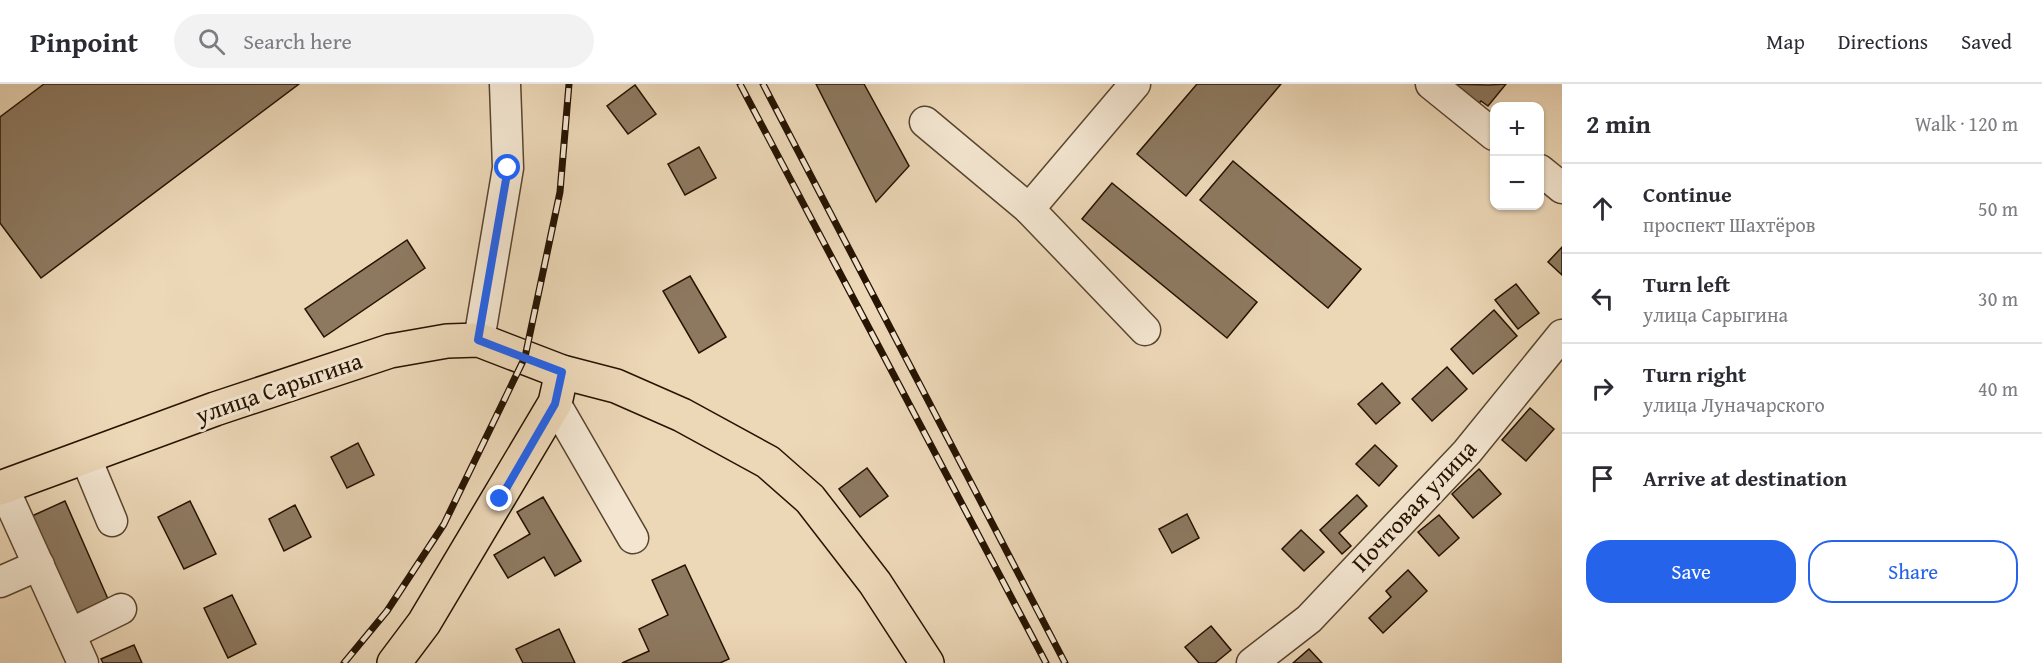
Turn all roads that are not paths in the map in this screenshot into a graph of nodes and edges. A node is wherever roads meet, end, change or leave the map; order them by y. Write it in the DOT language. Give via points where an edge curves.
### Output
graph roads {
  1 [pos="505,84"];
  2 [pos="1135,84"];
  3 [pos="1431,84"];
  4 [pos="925,122"];
  5 [pos="1490,132"];
  6 [pos="1544,174"];
  7 [pos="1562,188"];
  8 [pos="1029,208"];
  9 [pos="1145,330"];
  10 [pos="1562,335"];
  11 [pos="478,340"];
  12 [pos="562,372"];
  13 [pos="555,404"];
  14 [pos="85,456"];
  15 [pos="2,487"];
  16 [pos="111,521"];
  17 [pos="633,538"];
  18 [pos="39,565"];
  19 [pos="0,582"];
  20 [pos="121,609"];
  21 [pos="70,634"];
  22 [pos="83,663"];
  23 [pos="394,663"];
  24 [pos="927,663"];
  25 [pos="1252,663"];
  1 -- 11 [label="street" via="508,168"];
  2 -- 8 [label="street"];
  3 -- 5 [label="street"];
  4 -- 8 [label="street"];
  6 -- 7 [label="street"];
  8 -- 9 [label="street"];
  10 -- 25 [label="street, Почтовая улица" via="1467,452 1325,603"];
  11 -- 12 [label="main road, улица Сарыгина"];
  11 -- 14 [label="main road, улица Сарыгина" via="390,351"];
  12 -- 13 [label="main road"];
  12 -- 24 [label="main road, улица Сарыгина" via="616,386 682,415 768,462 810,499 875,583"];
  13 -- 17 [label="street"];
  13 -- 23 [label="main road" via="424,623"];
  14 -- 15 [label="main road, улица Сарыгина"];
  14 -- 16 [label="street"];
  15 -- 18 [label="street"];
  18 -- 19 [label="street"];
  18 -- 21 [label="street"];
  20 -- 21 [label="street"];
  21 -- 22 [label="street"];
}
